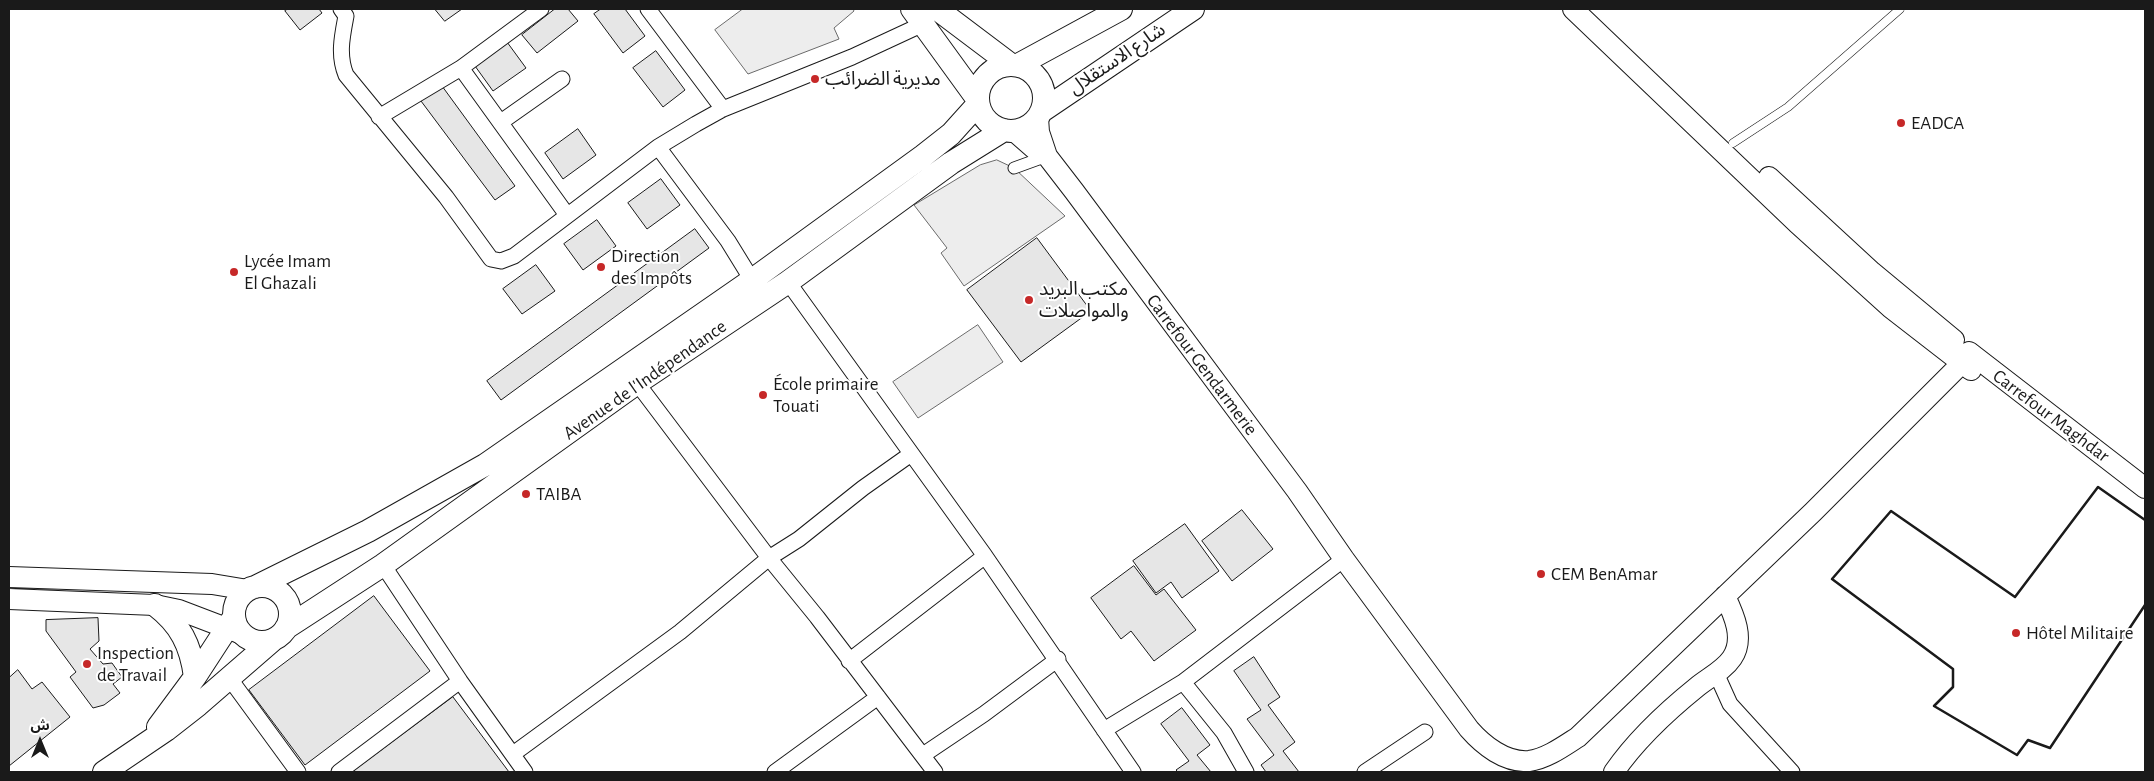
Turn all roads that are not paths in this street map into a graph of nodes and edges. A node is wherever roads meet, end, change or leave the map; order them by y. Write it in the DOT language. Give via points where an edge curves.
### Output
graph roads {
  1 [pos="541,9"];
  2 [pos="648,9"];
  3 [pos="937,9"];
  4 [pos="1121,9"];
  5 [pos="1193,9"];
  6 [pos="1573,9"];
  7 [pos="1593,9"];
  8 [pos="1900,9"];
  9 [pos="348,11"];
  10 [pos="916,17"];
  11 [pos="1014,64"];
  12 [pos="461,68"];
  13 [pos="562,80"];
  14 [pos="978,102"];
  15 [pos="723,109"];
  16 [pos="1040,114"];
  17 [pos="379,117"];
  18 [pos="501,122"];
  19 [pos="1009,130"];
  20 [pos="1733,143"];
  21 [pos="658,147"];
  22 [pos="1047,156"];
  23 [pos="1014,168"];
  24 [pos="568,215"];
  25 [pos="752,280"];
  26 [pos="788,282"];
  27 [pos="1965,358"];
  28 [pos="638,383"];
  29 [pos="911,454"];
  30 [pos="2145,488"];
  31 [pos="2145,500"];
  32 [pos="985,556"];
  33 [pos="769,558"];
  34 [pos="1344,559"];
  35 [pos="383,565"];
  36 [pos="9,577"];
  37 [pos="252,589"];
  38 [pos="1725,596"];
  39 [pos="9,599"];
  40 [pos="155,604"];
  41 [pos="234,626"];
  42 [pos="280,634"];
  43 [pos="1058,659"];
  44 [pos="849,661"];
  45 [pos="1716,673"];
  46 [pos="194,677"];
  47 [pos="230,679"];
  48 [pos="460,681"];
  49 [pos="1183,682"];
  50 [pos="878,696"];
  51 [pos="1104,730"];
  52 [pos="1425,732"];
  53 [pos="145,744"];
  54 [pos="513,754"];
  55 [pos="923,755"];
  56 [pos="1385,767"];
  57 [pos="116,769"];
  58 [pos="1127,770"];
  59 [pos="298,772"];
  60 [pos="339,772"];
  61 [pos="525,772"];
  62 [pos="776,772"];
  63 [pos="935,772"];
  64 [pos="1246,772"];
  65 [pos="1365,772"];
  66 [pos="1614,772"];
  67 [pos="1792,772"];
  1 -- 12 [label="street"];
  2 -- 15 [label="street"];
  3 -- 11 [label="main road"];
  4 -- 11 [label="main road"];
  5 -- 16 [label="main road, شارع الاستقلال"];
  6 -- 27 [label="street" via="1797,223 1892,308"];
  7 -- 20 [label="street"];
  8 -- 20 [label="lane" via="1788,107"];
  9 -- 17 [label="street" via="340,51 342,63 346,74"];
  10 -- 14 [label="main road, Carrefour Gendarmerie"];
  10 -- 15 [label="street" via="852,57"];
  11 -- 14 [label="main road" via="990,71 981,84"];
  11 -- 16 [label="main road" via="1035,74 1041,82 1045,101"];
  12 -- 17 [label="street"];
  12 -- 18 [label="street"];
  13 -- 18 [label="street"];
  14 -- 19 [label="main road, Carrefour Gendarmerie" via="987,121"];
  14 -- 25 [label="main road, Avenue de l'Indépendance" via="951,134"];
  15 -- 21 [label="street"];
  16 -- 19 [label="main road" via="1032,124"];
  16 -- 22 [label="street" via="1039,132"];
  17 -- 24 [label="street" via="446,196 491,259 502,261 514,256"];
  18 -- 24 [label="street"];
  19 -- 22 [label="street, Carrefour Gendarmerie"];
  19 -- 26 [label="main road, Avenue de l'Indépendance" via="951,163"];
  20 -- 27 [label="street"];
  21 -- 24 [label="street"];
  21 -- 25 [label="street" via="728,241"];
  22 -- 23 [label="street"];
  22 -- 34 [label="street, Carrefour Gendarmerie" via="1297,491"];
  25 -- 37 [label="main road, Avenue de l'Indépendance" via="485,465 375,527"];
  26 -- 28 [label="main road, Avenue de l'Indépendance"];
  26 -- 29 [label="street"];
  27 -- 30 [label="street, Carrefour Maghdar"];
  27 -- 31 [label="street"];
  27 -- 38 [label="street, Carrefour Gendarmerie"];
  28 -- 33 [label="street"];
  28 -- 35 [label="main road, Avenue de l'Indépendance"];
  29 -- 32 [label="street"];
  29 -- 33 [label="street"];
  32 -- 43 [label="street"];
  32 -- 44 [label="street"];
  33 -- 44 [label="street"];
  33 -- 54 [label="street" via="680,632"];
  34 -- 38 [label="street, Carrefour Gendarmerie" via="1480,741 1513,759 1530,761 1578,737"];
  34 -- 49 [label="street"];
  35 -- 42 [label="main road, Avenue de l'Indépendance"];
  35 -- 48 [label="street"];
  36 -- 37 [label="street" via="194,583"];
  37 -- 41 [label="main road" via="237,601"];
  37 -- 42 [label="main road" via="274,589 287,601 290,620"];
  38 -- 45 [label="street" via="1737,621 1737,642 1732,658"];
  39 -- 40 [label="street"];
  40 -- 41 [label="street"];
  40 -- 46 [label="main road" via="184,636 193,660"];
  41 -- 42 [label="main road" via="257,642"];
  41 -- 46 [label="main road, Avenue de l'Indépendance"];
  42 -- 47 [label="main road, Avenue de l'Indépendance"];
  43 -- 51 [label="street"];
  43 -- 55 [label="street"];
  44 -- 50 [label="street"];
  45 -- 66 [label="street" via="1659,721"];
  45 -- 67 [label="street" via="1730,704"];
  46 -- 53 [label="main road, Avenue de l'Indépendance"];
  47 -- 53 [label="main road, Avenue de l'Indépendance"];
  47 -- 59 [label="street"];
  48 -- 54 [label="street"];
  48 -- 60 [label="street"];
  49 -- 51 [label="street"];
  49 -- 64 [label="street" via="1224,733"];
  50 -- 55 [label="street"];
  50 -- 62 [label="street"];
  51 -- 58 [label="street"];
  52 -- 56 [label="street"];
  53 -- 57 [label="main road, Avenue de l'Indépendance"];
  54 -- 61 [label="street"];
  55 -- 63 [label="street"];
  56 -- 65 [label="street"];
}
